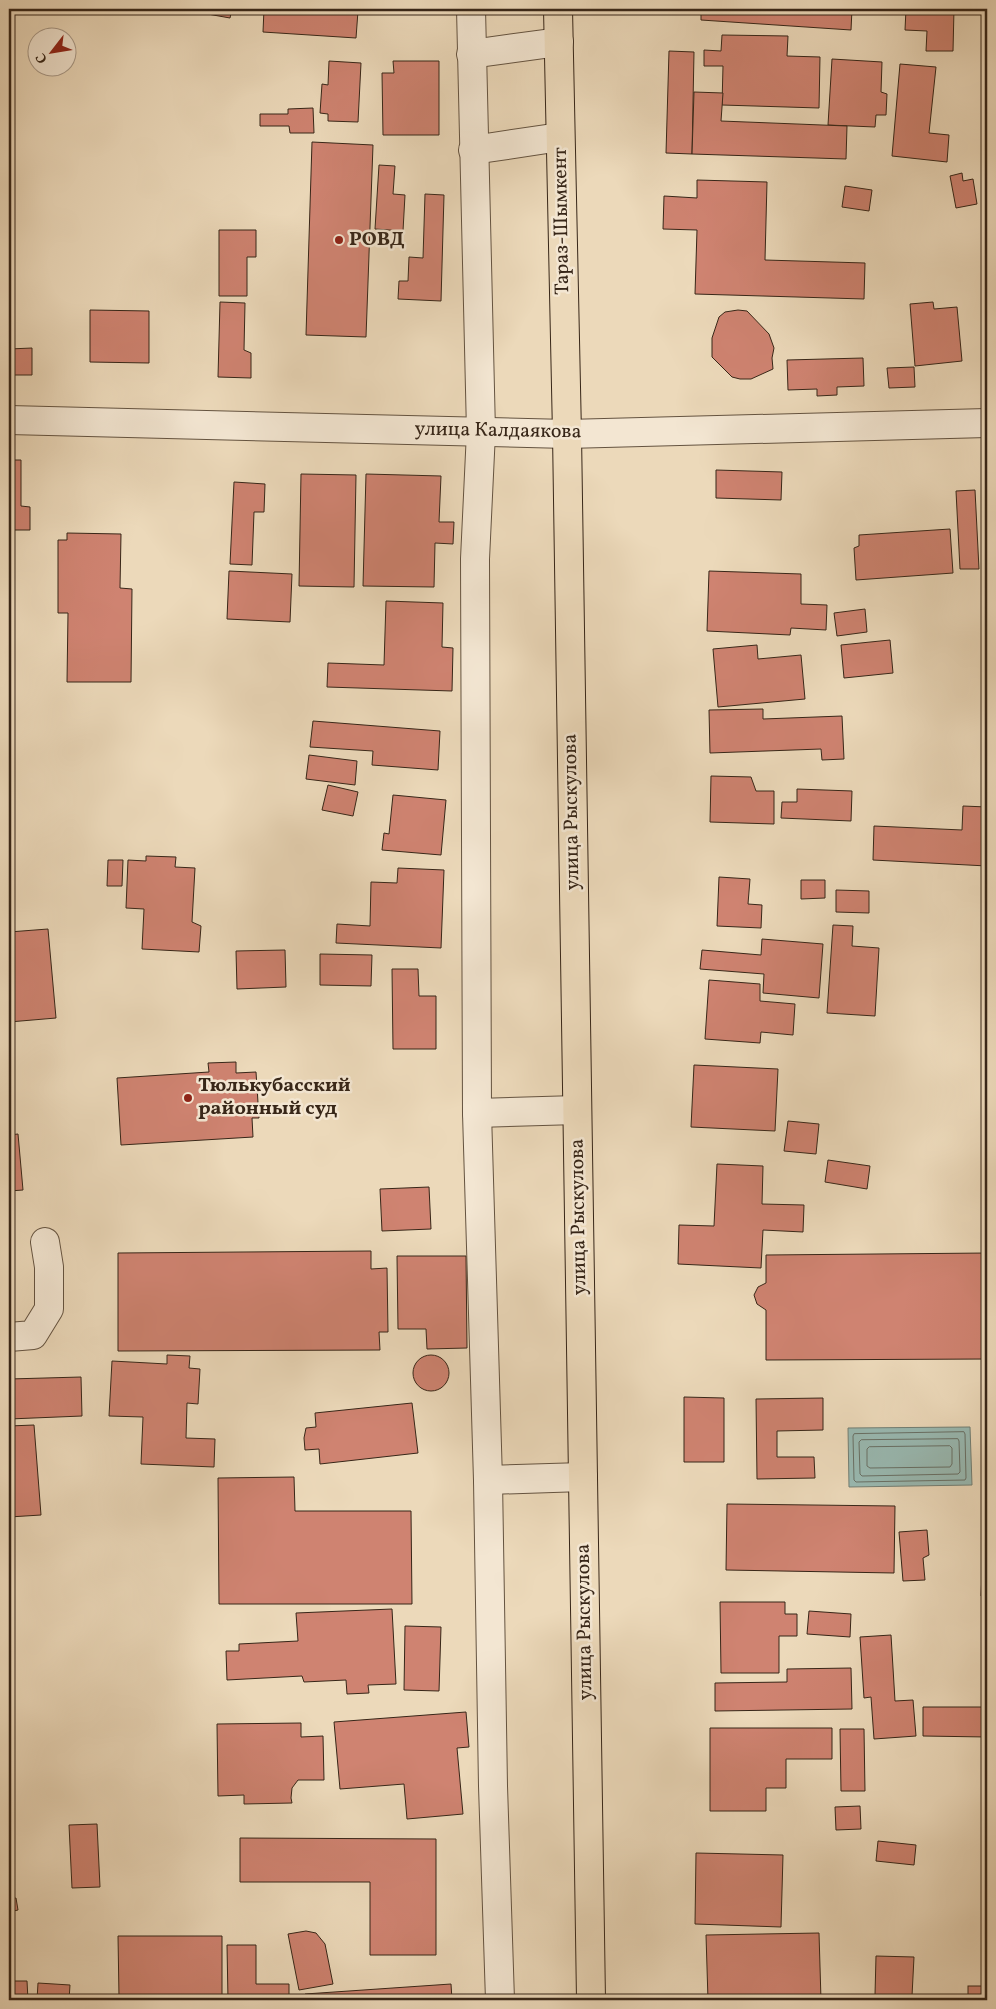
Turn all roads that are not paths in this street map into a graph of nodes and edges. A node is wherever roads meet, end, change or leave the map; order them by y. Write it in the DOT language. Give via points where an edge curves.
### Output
graph roads {
  1 [pos="470,9"];
  2 [pos="558,9"];
  3 [pos="559,42"];
  4 [pos="470,54"];
  5 [pos="560,137"];
  6 [pos="472,150"];
  7 [pos="9,420"];
  8 [pos="987,423"];
  9 [pos="481,432"];
  10 [pos="567,434"];
  11 [pos="577,1110"];
  12 [pos="478,1113"];
  13 [pos="45,1242"];
  14 [pos="9,1337"];
  15 [pos="583,1477"];
  16 [pos="488,1480"];
  17 [pos="500,2000"];
  18 [pos="590,2000"];
  1 -- 4 [label="street"];
  2 -- 3 [label="main road, Тараз-Шымкент"];
  3 -- 4 [label="street"];
  3 -- 5 [label="main road, Тараз-Шымкент"];
  4 -- 6 [label="street"];
  5 -- 6 [label="street"];
  5 -- 10 [label="main road, Тараз-Шымкент"];
  6 -- 9 [label="street"];
  7 -- 9 [label="street, улица Калдаякова"];
  8 -- 10 [label="street, улица Калдаякова"];
  9 -- 10 [label="street, улица Калдаякова"];
  9 -- 12 [label="street" via="475,559"];
  10 -- 11 [label="main road, улица Рыскулова"];
  11 -- 12 [label="street"];
  11 -- 15 [label="main road, улица Рыскулова"];
  12 -- 16 [label="street"];
  13 -- 14 [label="street" via="49,1309 33,1335"];
  15 -- 16 [label="street"];
  15 -- 18 [label="main road, улица Рыскулова"];
  16 -- 17 [label="street"];
}
